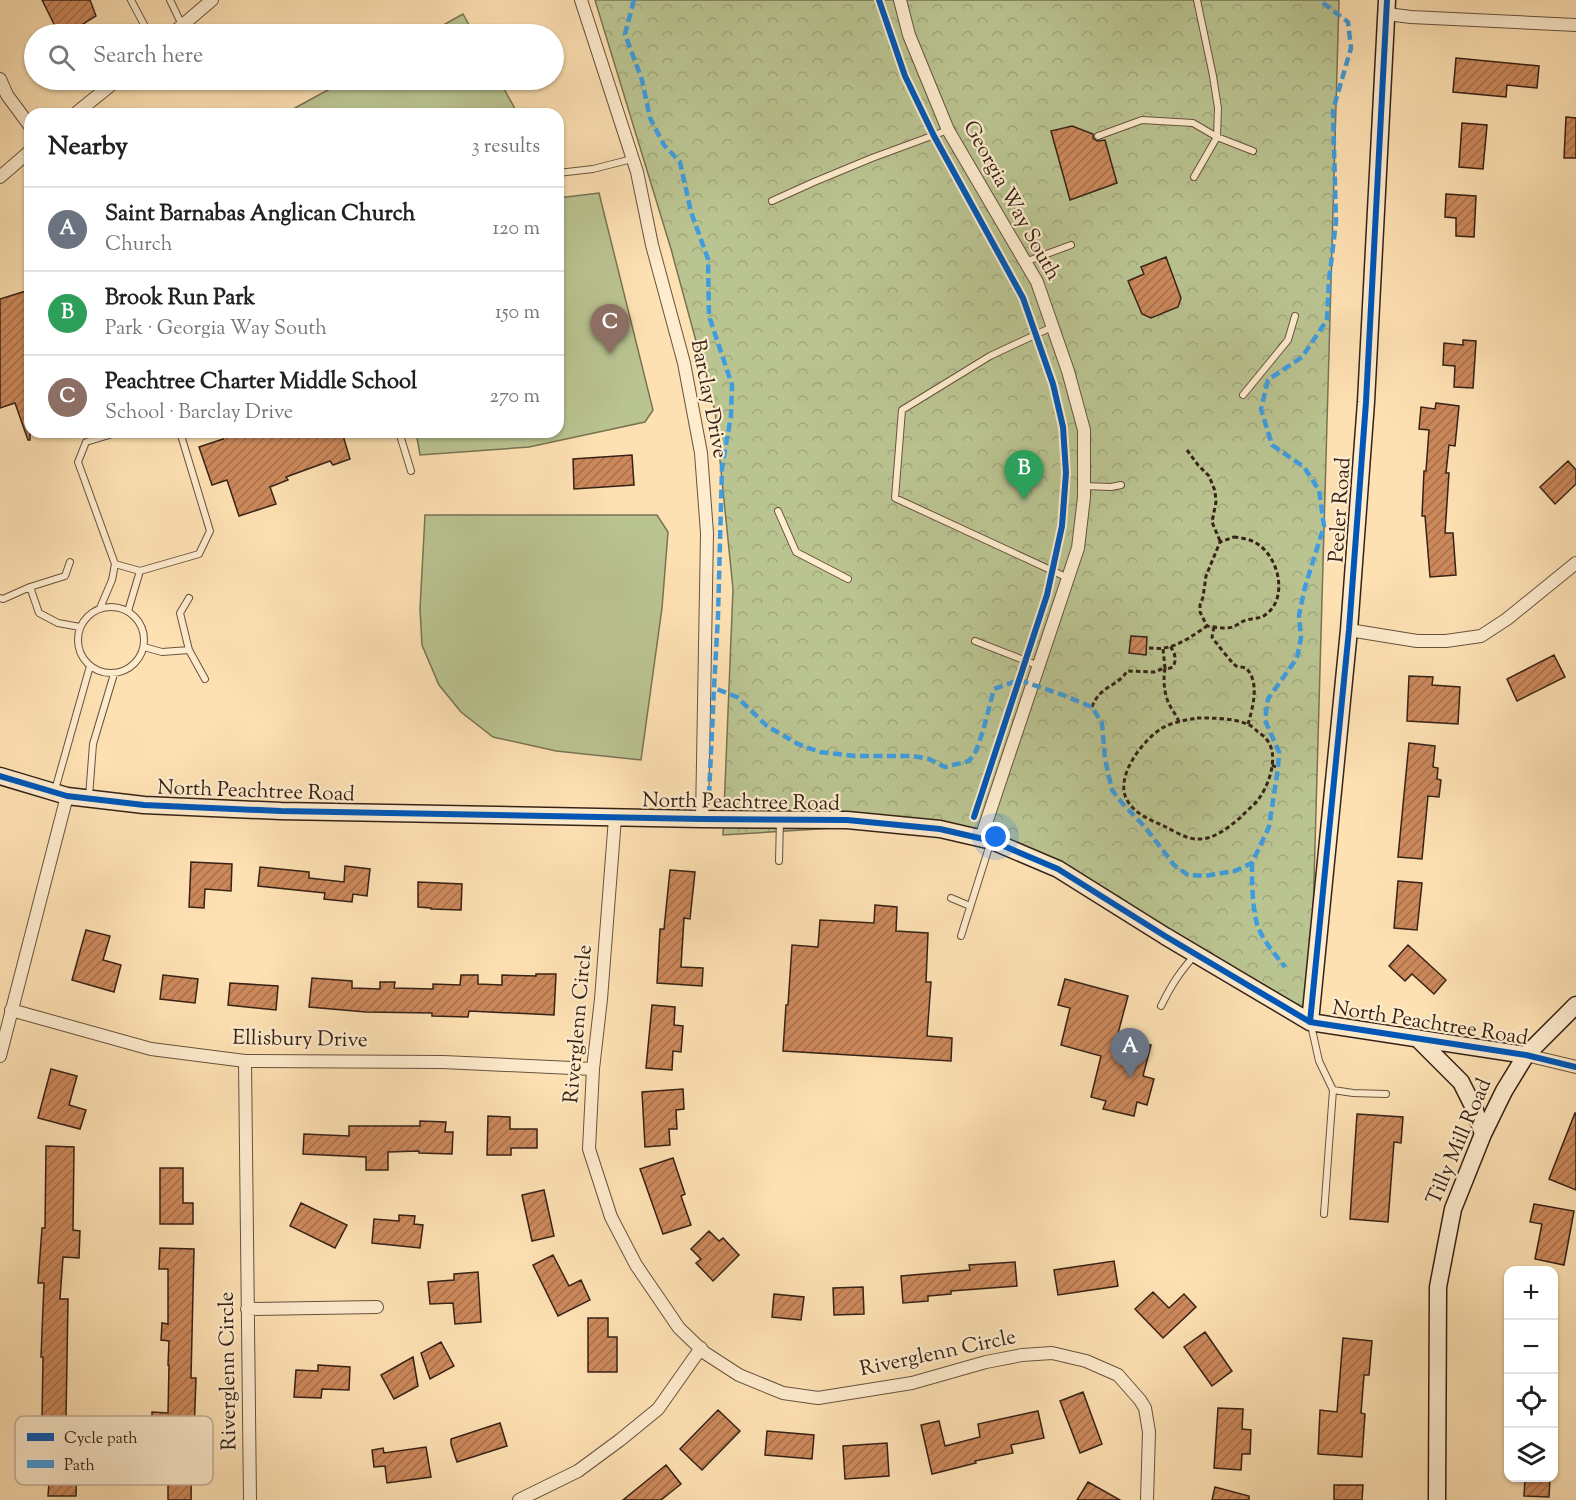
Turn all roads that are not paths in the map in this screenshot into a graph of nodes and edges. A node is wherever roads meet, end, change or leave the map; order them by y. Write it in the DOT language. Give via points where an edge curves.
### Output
graph roads {
  1 [pos="131,0"];
  2 [pos="170,0"];
  3 [pos="212,0"];
  4 [pos="581,0"];
  5 [pos="900,0"];
  6 [pos="1197,0"];
  7 [pos="1387,7"];
  8 [pos="144,24"];
  9 [pos="181,24"];
  10 [pos="184,24"];
  11 [pos="1576,25"];
  12 [pos="0,79"];
  13 [pos="105,90"];
  14 [pos="82,108"];
  15 [pos="24,118"];
  16 [pos="948,130"];
  17 [pos="1098,136"];
  18 [pos="1217,137"];
  19 [pos="1253,151"];
  20 [pos="24,156"];
  21 [pos="632,159"];
  22 [pos="564,172"];
  23 [pos="0,177"];
  24 [pos="1194,177"];
  25 [pos="772,201"];
  26 [pos="1071,245"];
  27 [pos="1025,262"];
  28 [pos="1295,316"];
  29 [pos="1053,327"];
  30 [pos="1243,395"];
  31 [pos="99,438"];
  32 [pos="182,438"];
  33 [pos="401,438"];
  34 [pos="411,471"];
  35 [pos="1121,485"];
  36 [pos="1084,486"];
  37 [pos="778,511"];
  38 [pos="70,562"];
  39 [pos="1576,563"];
  40 [pos="115,564"];
  41 [pos="140,571"];
  42 [pos="1068,578"];
  43 [pos="848,579"];
  44 [pos="30,587"];
  45 [pos="0,598"];
  46 [pos="189,598"];
  47 [pos="100,608"];
  48 [pos="128,611"];
  49 [pos="80,627"];
  50 [pos="1349,630"];
  51 [pos="975,641"];
  52 [pos="144,647"];
  53 [pos="189,650"];
  54 [pos="90,666"];
  55 [pos="1039,666"];
  56 [pos="114,674"];
  57 [pos="205,679"];
  58 [pos="0,776"];
  59 [pos="61,794"];
  60 [pos="89,798"];
  61 [pos="615,818"];
  62 [pos="702,819"];
  63 [pos="780,820"];
  64 [pos="986,840"];
  65 [pos="779,861"];
  66 [pos="951,898"];
  67 [pos="970,906"];
  68 [pos="961,936"];
  69 [pos="1195,954"];
  70 [pos="1576,1005"];
  71 [pos="1161,1006"];
  72 [pos="11,1010"];
  73 [pos="1310,1022"];
  74 [pos="1417,1038"];
  75 [pos="1526,1055"];
  76 [pos="0,1056"];
  77 [pos="245,1061"];
  78 [pos="1576,1067"];
  79 [pos="593,1069"];
  80 [pos="1333,1090"];
  81 [pos="1386,1094"];
  82 [pos="1483,1134"];
  83 [pos="1324,1214"];
  84 [pos="377,1307"];
  85 [pos="247,1309"];
  86 [pos="701,1348"];
  87 [pos="250,1500"];
  88 [pos="519,1500"];
  89 [pos="1147,1500"];
  90 [pos="1437,1500"];
  1 -- 8 [label="lane"];
  2 -- 9 [label="lane"];
  3 -- 10 [label="street"];
  4 -- 21 [label="street, Barclay Drive"];
  5 -- 16 [label="street, Georgia Way South" via="909,35"];
  6 -- 18 [label="lane" via="1214,76"];
  7 -- 11 [label="street" via="1411,17"];
  7 -- 50 [label="street, Peeler Road" via="1366,402"];
  12 -- 15 [label="street"];
  13 -- 14 [label="street"];
  16 -- 25 [label="lane"];
  16 -- 27 [label="street, Georgia Way South"];
  17 -- 18 [label="lane" via="1142,120 1193,123"];
  18 -- 19 [label="lane"];
  18 -- 24 [label="lane"];
  20 -- 23 [label="street"];
  21 -- 22 [label="lane"];
  21 -- 62 [label="street, Barclay Drive" via="684,363 701,453 707,533"];
  26 -- 27 [label="lane"];
  27 -- 29 [label="street, Georgia Way South" via="1037,282"];
  28 -- 30 [label="lane" via="1288,340"];
  29 -- 36 [label="street, Georgia Way South" via="1084,430"];
  29 -- 42 [label="lane" via="990,356 902,410 896,498"];
  31 -- 40 [label="lane" via="86,442 78,462"];
  32 -- 41 [label="lane" via="210,531 199,554"];
  33 -- 34 [label="lane"];
  35 -- 36 [label="lane"];
  36 -- 42 [label="street, Georgia Way South" via="1078,548"];
  37 -- 43 [label="lane" via="796,552"];
  38 -- 44 [label="lane" via="65,576"];
  39 -- 50 [label="street" via="1481,636 1417,641"];
  40 -- 41 [label="lane"];
  40 -- 47 [label="lane"];
  41 -- 48 [label="lane"];
  42 -- 55 [label="street, Georgia Way South"];
  44 -- 45 [label="lane"];
  44 -- 49 [label="lane" via="39,613 58,623"];
  46 -- 53 [label="lane" via="180,613"];
  47 -- 48 [label="lane"];
  47 -- 49 [label="lane"];
  48 -- 52 [label="lane" via="144,633"];
  49 -- 54 [label="lane" via="77,641"];
  50 -- 73 [label="street, Peeler Road"];
  51 -- 55 [label="lane"];
  52 -- 53 [label="lane" via="162,652"];
  52 -- 56 [label="lane" via="128,670"];
  53 -- 57 [label="lane"];
  54 -- 56 [label="lane" via="101,673"];
  54 -- 59 [label="lane"];
  55 -- 64 [label="street, Georgia Way South"];
  56 -- 60 [label="lane" via="93,744"];
  58 -- 59 [label="street, North Peachtree Road"];
  59 -- 60 [label="street, North Peachtree Road"];
  59 -- 72 [label="street"];
  60 -- 61 [label="street, North Peachtree Road" via="144,805 281,811"];
  61 -- 62 [label="street, North Peachtree Road"];
  61 -- 79 [label="street, Riverglenn Circle"];
  62 -- 63 [label="street, North Peachtree Road"];
  63 -- 64 [label="street, North Peachtree Road" via="848,820 940,829"];
  63 -- 65 [label="lane"];
  64 -- 67 [label="lane"];
  64 -- 69 [label="street, North Peachtree Road" via="1058,869"];
  66 -- 67 [label="lane"];
  67 -- 68 [label="lane"];
  69 -- 71 [label="lane" via="1179,972"];
  69 -- 73 [label="street, North Peachtree Road"];
  70 -- 75 [label="street, Tilly Mill Road"];
  72 -- 76 [label="street"];
  72 -- 77 [label="street, Ellisbury Drive" via="151,1049"];
  73 -- 74 [label="street, North Peachtree Road"];
  73 -- 80 [label="lane" via="1319,1061"];
  74 -- 75 [label="street, North Peachtree Road"];
  74 -- 82 [label="street" via="1461,1082"];
  75 -- 78 [label="street, North Peachtree Road"];
  75 -- 82 [label="street, Tilly Mill Road"];
  77 -- 79 [label="street, Ellisbury Drive" via="443,1062"];
  77 -- 85 [label="street, Riverglenn Circle"];
  79 -- 86 [label="street, Riverglenn Circle" via="589,1149 611,1217 636,1265 679,1328"];
  80 -- 81 [label="lane"];
  80 -- 83 [label="lane"];
  82 -- 90 [label="street, Tilly Mill Road" via="1453,1209 1438,1287"];
  84 -- 85 [label="street"];
  85 -- 87 [label="street, Riverglenn Circle"];
  86 -- 88 [label="street" via="658,1409 578,1471"];
  86 -- 89 [label="street, Riverglenn Circle" via="739,1375 783,1393 818,1398 912,1383 1022,1355 1052,1353 1086,1361 1118,1375 1145,1408 1149,1432"];
}
